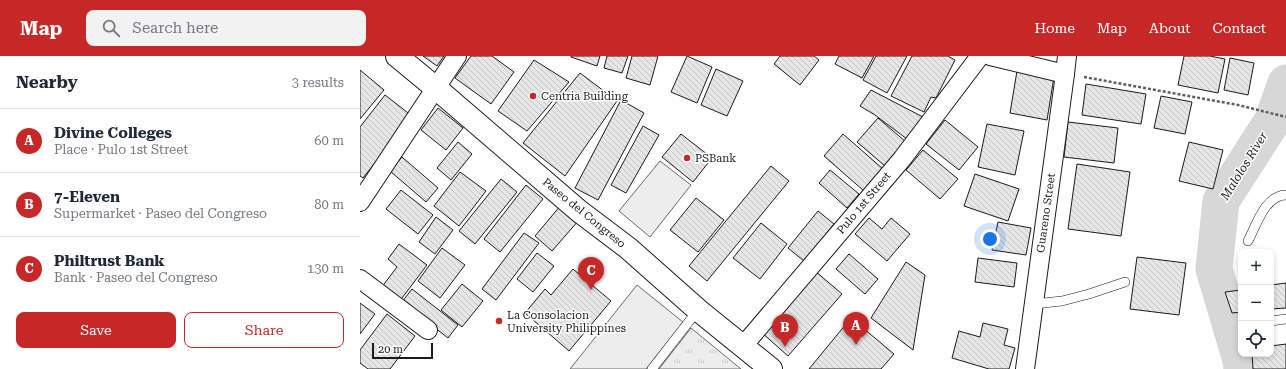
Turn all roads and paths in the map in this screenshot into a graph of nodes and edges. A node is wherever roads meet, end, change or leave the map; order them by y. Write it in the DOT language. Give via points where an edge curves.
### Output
graph roads {
  1 [pos="397,56"];
  2 [pos="457,56"];
  3 [pos="980,56"];
  4 [pos="990,56"];
  5 [pos="1067,56"];
  6 [pos="1065,74"];
  7 [pos="437,89"];
  8 [pos="1286,117"];
  9 [pos="1286,195"];
  10 [pos="360,202"];
  11 [pos="1248,241"];
  12 [pos="360,279"];
  13 [pos="1125,282"];
  14 [pos="1034,304"];
  15 [pos="698,310"];
  16 [pos="1286,319"];
  17 [pos="1274,321"];
  18 [pos="428,330"];
  19 [pos="743,346"];
  20 [pos="652,369"];
  21 [pos="771,369"];
  22 [pos="1025,369"];
  1 -- 7 [label="main road, Paseo del Congreso"];
  2 -- 7 [label="street"];
  3 -- 19 [label="street, Pulo 1st Street" via="902,159"];
  4 -- 6 [label="street"];
  5 -- 6 [label="street, Guareno Street"];
  6 -- 8 [label="path" via="1238,105"];
  6 -- 14 [label="street, Guareno Street"];
  7 -- 10 [label="street"];
  7 -- 15 [label="main road, Paseo del Congreso" via="579,211 628,248"];
  9 -- 11 [label="lane" via="1281,195 1265,206"];
  12 -- 18 [label="street"];
  13 -- 14 [label="lane" via="1062,301"];
  14 -- 22 [label="street, Guareno Street"];
  15 -- 19 [label="main road, Paseo del Congreso"];
  15 -- 20 [label="lane"];
  16 -- 17 [label="lane"];
  19 -- 21 [label="main road, Paseo del Congreso"];
}
